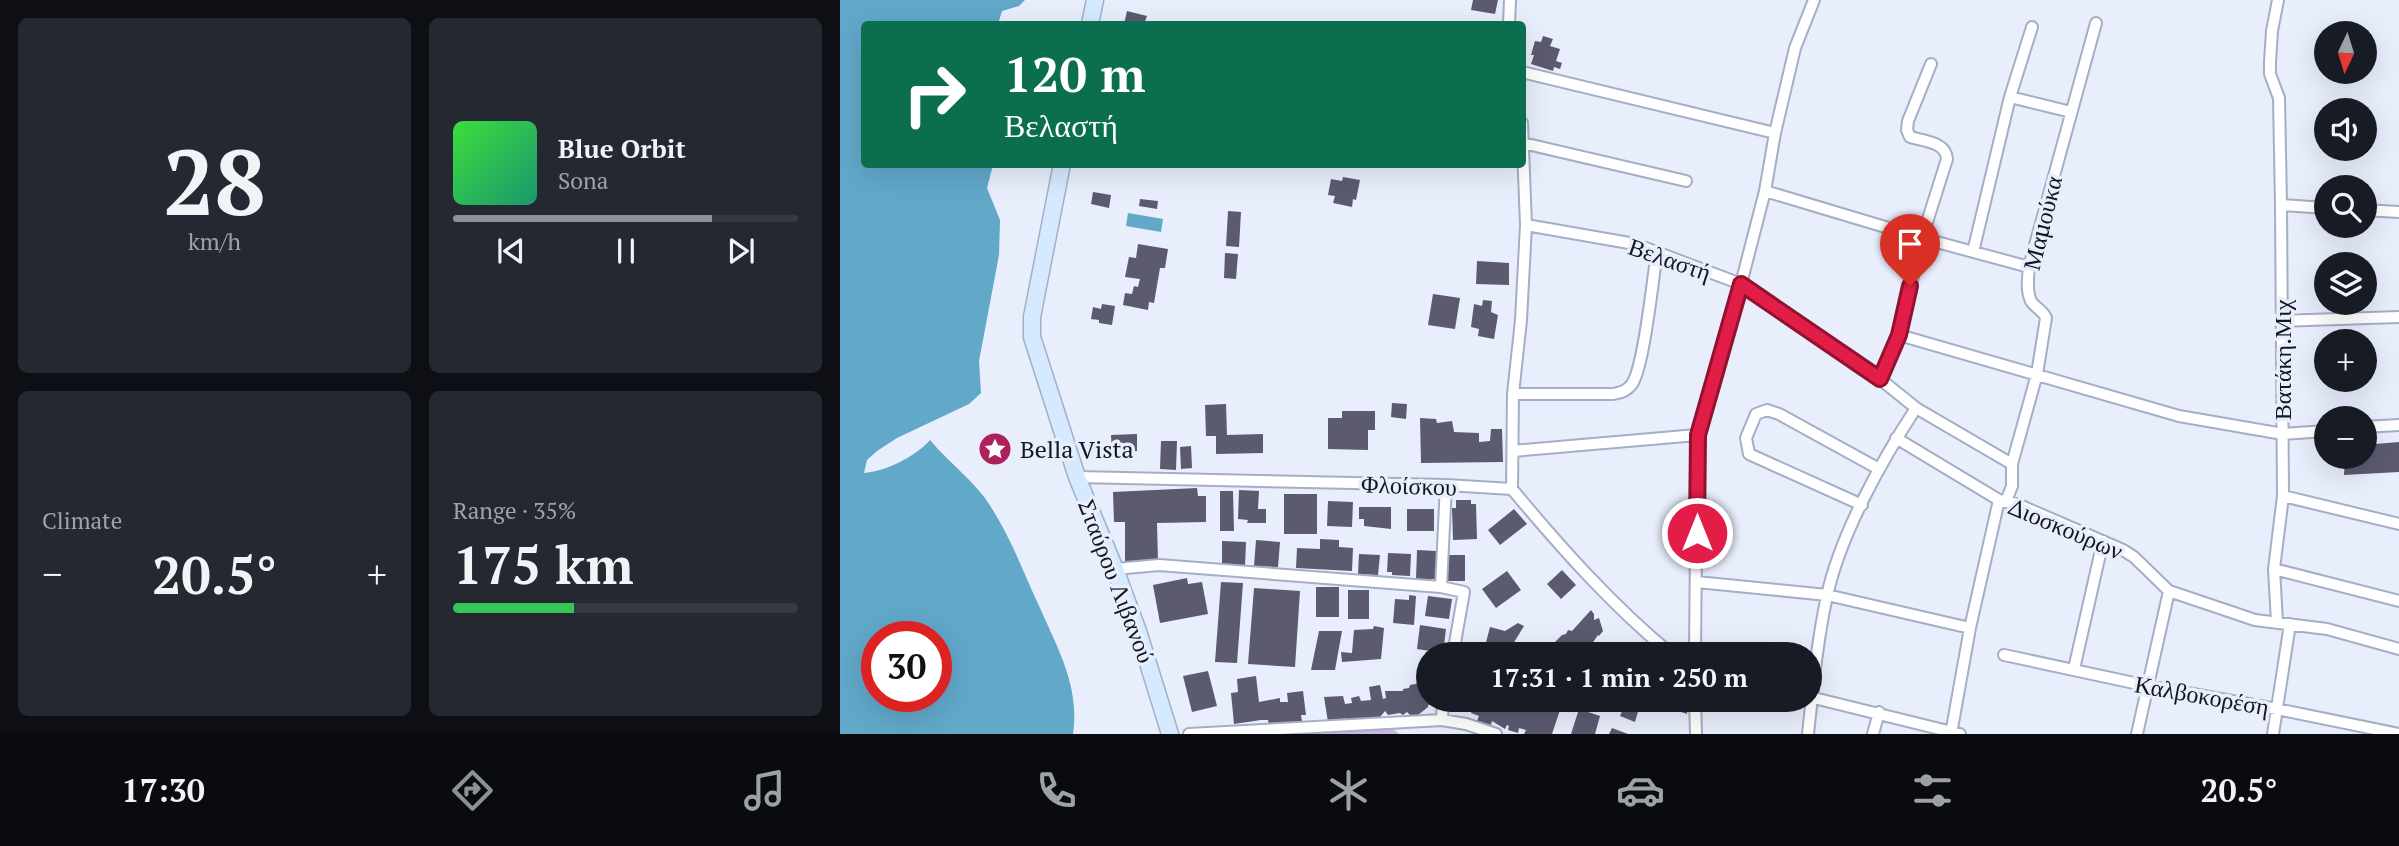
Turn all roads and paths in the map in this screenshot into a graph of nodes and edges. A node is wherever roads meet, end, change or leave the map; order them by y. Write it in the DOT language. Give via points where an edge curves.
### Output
graph roads {
  1 [pos="1095,0"];
  2 [pos="1510,0"];
  3 [pos="1814,0"];
  4 [pos="2278,0"];
  5 [pos="1091,21"];
  6 [pos="1508,21"];
  7 [pos="2096,23"];
  8 [pos="2032,27"];
  9 [pos="1931,64"];
  10 [pos="1526,73"];
  11 [pos="2010,97"];
  12 [pos="2071,112"];
  13 [pos="1775,134"];
  14 [pos="1526,144"];
  15 [pos="1061,168"];
  16 [pos="1524,168"];
  17 [pos="1686,181"];
  18 [pos="1765,191"];
  19 [pos="2281,205"];
  20 [pos="2314,207"];
  21 [pos="2377,211"];
  22 [pos="2399,212"];
  23 [pos="1526,225"];
  24 [pos="1922,238"];
  25 [pos="1657,252"];
  26 [pos="1973,252"];
  27 [pos="2029,267"];
  28 [pos="1741,284"];
  29 [pos="2399,317"];
  30 [pos="2283,321"];
  31 [pos="1899,335"];
  32 [pos="2037,374"];
  33 [pos="1880,379"];
  34 [pos="1513,394"];
  35 [pos="1916,408"];
  36 [pos="2399,425"];
  37 [pos="2377,427"];
  38 [pos="2314,432"];
  39 [pos="2283,434"];
  40 [pos="1698,435"];
  41 [pos="1896,438"];
  42 [pos="1513,451"];
  43 [pos="2012,464"];
  44 [pos="1879,469"];
  45 [pos="1077,477"];
  46 [pos="1446,485"];
  47 [pos="1512,489"];
  48 [pos="2283,496"];
  49 [pos="2003,500"];
  50 [pos="1862,505"];
  51 [pos="2399,524"];
  52 [pos="2103,541"];
  53 [pos="1115,569"];
  54 [pos="2274,569"];
  55 [pos="1697,582"];
  56 [pos="1441,587"];
  57 [pos="2169,591"];
  58 [pos="1827,595"];
  59 [pos="2399,601"];
  60 [pos="2277,622"];
  61 [pos="2290,624"];
  62 [pos="1970,628"];
  63 [pos="1454,642"];
  64 [pos="1656,642"];
  65 [pos="1695,642"];
  66 [pos="1820,642"];
  67 [pos="2399,649"];
  68 [pos="2004,655"];
  69 [pos="2074,669"];
  70 [pos="2148,686"];
  71 [pos="1822,699"];
  72 [pos="2277,709"];
  73 [pos="1442,712"];
  74 [pos="1695,712"];
  75 [pos="1810,712"];
  76 [pos="1879,712"];
  77 [pos="1442,720"];
  78 [pos="1955,733"];
  79 [pos="1170,734"];
  80 [pos="1189,734"];
  81 [pos="1496,734"];
  82 [pos="1696,734"];
  83 [pos="1808,734"];
  84 [pos="1872,734"];
  85 [pos="2137,734"];
  86 [pos="2273,734"];
  87 [pos="2399,734"];
  1 -- 5 [label="main road"];
  2 -- 6 [label="street"];
  3 -- 13 [label="street" via="1795,48"];
  4 -- 19 [label="street, Βατάκη.Μιχ" via="2270,74 2279,98"];
  7 -- 12 [label="street, Μαμούκα"];
  8 -- 11 [label="street"];
  9 -- 24 [label="street" via="1907,130 1910,136 1941,146 1947,159"];
  10 -- 13 [label="street"];
  11 -- 12 [label="street"];
  11 -- 26 [label="street"];
  12 -- 27 [label="street, Μαμούκα"];
  13 -- 18 [label="street"];
  14 -- 17 [label="street"];
  15 -- 45 [label="main road, Σταύρου Λιβανού" via="1032,337"];
  16 -- 23 [label="street"];
  18 -- 24 [label="street"];
  18 -- 28 [label="street"];
  19 -- 20 [label="street"];
  19 -- 30 [label="street, Βατάκη.Μιχ"];
  21 -- 22 [label="street"];
  23 -- 25 [label="street, Βελαστή"];
  23 -- 34 [label="street"];
  24 -- 26 [label="street"];
  24 -- 31 [label="street"];
  25 -- 28 [label="street, Βελαστή"];
  25 -- 34 [label="street" via="1632,384 1613,394"];
  26 -- 27 [label="street"];
  27 -- 32 [label="street, Μαμούκα" via="2032,302 2046,318"];
  28 -- 33 [label="street, Βελαστή"];
  28 -- 40 [label="street"];
  29 -- 30 [label="street"];
  30 -- 39 [label="street, Βατάκη.Μιχ"];
  31 -- 32 [label="street"];
  31 -- 33 [label="street"];
  32 -- 39 [label="street" via="2179,416"];
  32 -- 43 [label="street, Μαμούκα"];
  33 -- 35 [label="street, Βελαστή"];
  34 -- 42 [label="street"];
  35 -- 41 [label="street"];
  35 -- 43 [label="street, Βελαστή"];
  36 -- 37 [label="street"];
  38 -- 39 [label="street"];
  39 -- 48 [label="street, Βατάκη.Μιχ"];
  40 -- 42 [label="street"];
  40 -- 55 [label="street"];
  41 -- 44 [label="street"];
  41 -- 49 [label="street, Διοσκούρων"];
  42 -- 47 [label="street"];
  43 -- 49 [label="street, Μαμούκα" via="2012,486"];
  44 -- 50 [label="street"];
  44 -- 50 [label="street" via="1779,414 1767,410 1756,414 1746,443 1749,454"];
  45 -- 46 [label="street, Φλοίσκου"];
  45 -- 53 [label="main road, Σταύρου Λιβανού"];
  46 -- 47 [label="street, Φλοίσκου"];
  46 -- 56 [label="street"];
  47 -- 64 [label="street" via="1589,578"];
  48 -- 51 [label="street"];
  48 -- 54 [label="street, Βατάκη.Μιχ"];
  49 -- 52 [label="street, Διοσκούρων"];
  49 -- 62 [label="street, Μαμούκα"];
  50 -- 58 [label="street"];
  52 -- 57 [label="street, Διοσκούρων" via="2134,557"];
  52 -- 69 [label="street"];
  53 -- 56 [label="street" via="1158,565"];
  53 -- 79 [label="main road, Σταύρου Λιβανού"];
  54 -- 59 [label="street"];
  54 -- 60 [label="street, Βατάκη.Μιχ"];
  55 -- 58 [label="street"];
  55 -- 65 [label="street"];
  56 -- 63 [label="street" via="1464,592"];
  57 -- 60 [label="street, Διοσκούρων" via="2255,620"];
  57 -- 70 [label="street"];
  58 -- 62 [label="street"];
  58 -- 66 [label="street"];
  60 -- 61 [label="street, Διοσκούρων"];
  61 -- 67 [label="street, Διοσκούρων"];
  61 -- 72 [label="street"];
  62 -- 78 [label="street, Μαμούκα"];
  68 -- 69 [label="street, Καλβοκορέση"];
  69 -- 70 [label="street, Καλβοκορέση"];
  70 -- 72 [label="street, Καλβοκορέση"];
  70 -- 85 [label="street"];
  71 -- 76 [label="street"];
  72 -- 86 [label="street"];
  72 -- 87 [label="street, Καλβοκορέση"];
  73 -- 77 [label="street"];
  74 -- 82 [label="street"];
  75 -- 83 [label="street"];
  76 -- 78 [label="street"];
  76 -- 84 [label="street"];
  77 -- 80 [label="street"];
  77 -- 81 [label="street"];
}
